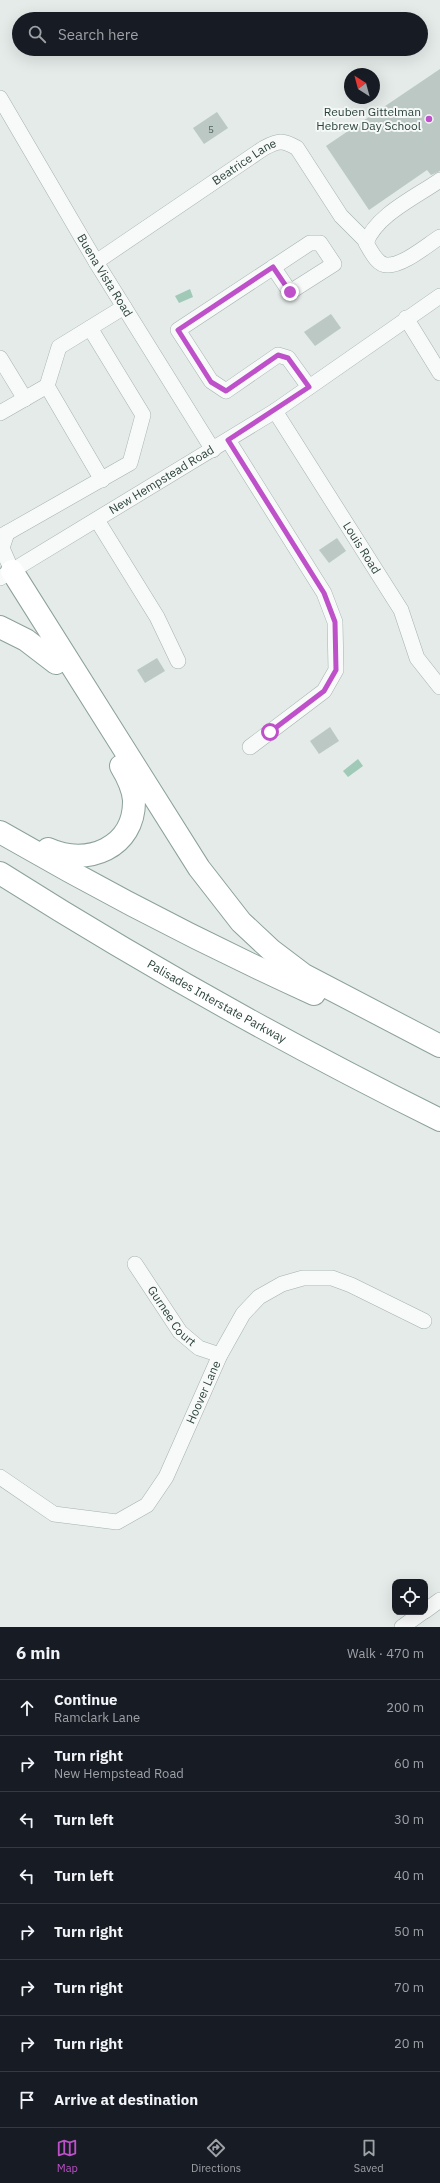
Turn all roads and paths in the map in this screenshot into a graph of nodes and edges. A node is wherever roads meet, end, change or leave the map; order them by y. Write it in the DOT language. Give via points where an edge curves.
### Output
graph roads {
  1 [pos="0,98"];
  2 [pos="440,180"];
  3 [pos="440,237"];
  4 [pos="367,242"];
  5 [pos="96,262"];
  6 [pos="273,267"];
  7 [pos="440,296"];
  8 [pos="124,307"];
  9 [pos="406,318"];
  10 [pos="90,328"];
  11 [pos="0,358"];
  12 [pos="440,373"];
  13 [pos="47,386"];
  14 [pos="309,387"];
  15 [pos="25,399"];
  16 [pos="275,411"];
  17 [pos="0,414"];
  18 [pos="228,440"];
  19 [pos="213,450"];
  20 [pos="102,480"];
  21 [pos="97,520"];
  22 [pos="3,536"];
  23 [pos="3,574"];
  24 [pos="0,627"];
  25 [pos="178,661"];
  26 [pos="56,663"];
  27 [pos="440,687"];
  28 [pos="250,747"];
  29 [pos="0,824"];
  30 [pos="0,832"];
  31 [pos="0,873"];
  32 [pos="440,1047"];
  33 [pos="440,1120"];
  34 [pos="135,1264"];
  35 [pos="424,1320"];
  36 [pos="220,1355"];
  37 [pos="0,1477"];
  38 [pos="440,1600"];
  39 [pos="428,1608"];
  40 [pos="418,1615"];
  41 [pos="402,1627"];
  1 -- 5 [label="street, Buena Vista Road"];
  2 -- 4 [label="street" via="379,221"];
  3 -- 4 [label="street, Beatrice Lane" via="401,262 387,265 378,261"];
  4 -- 5 [label="street, Beatrice Lane" via="341,216 298,148 286,142 275,142"];
  5 -- 8 [label="street, Buena Vista Road"];
  6 -- 14 [label="street" via="178,330 211,382 226,391 278,355 288,358"];
  7 -- 9 [label="street, New Hempstead Road"];
  8 -- 10 [label="street"];
  8 -- 19 [label="street, Buena Vista Road"];
  9 -- 12 [label="street"];
  9 -- 14 [label="street, New Hempstead Road"];
  10 -- 13 [label="street" via="59,347"];
  10 -- 20 [label="street" via="143,415 130,463"];
  11 -- 15 [label="street"];
  13 -- 15 [label="street"];
  13 -- 20 [label="street"];
  14 -- 16 [label="street, New Hempstead Road"];
  15 -- 17 [label="street"];
  16 -- 18 [label="street, New Hempstead Road"];
  16 -- 27 [label="street, Louis Road" via="401,610 417,658"];
  18 -- 19 [label="street, New Hempstead Road"];
  18 -- 28 [label="street" via="324,593 335,622 336,670 324,691"];
  19 -- 21 [label="street, New Hempstead Road"];
  20 -- 22 [label="street"];
  21 -- 23 [label="street, New Hempstead Road"];
  21 -- 25 [label="street" via="157,617"];
  22 -- 23 [label="street"];
  23 -- 26 [label="highway"];
  23 -- 32 [label="highway" via="214,890 241,922 304,975"];
  24 -- 26 [label="highway" via="26,640"];
  26 -- 29 [label="highway" via="128,776 134,799 129,822 122,836 110,847 92,856 79,857 54,852"];
  30 -- 32 [label="highway" via="102,889 213,946 331,1002"];
  31 -- 33 [label="highway, Palisades Interstate Parkway" via="88,928 224,1006 337,1068"];
  34 -- 36 [label="street, Gurnee Court" via="180,1332 199,1348"];
  35 -- 36 [label="street, Hoover Lane" via="332,1278 303,1278 282,1284 259,1297 243,1314"];
  36 -- 37 [label="street, Hoover Lane" via="166,1477 147,1505 117,1522 54,1514"];
  38 -- 39 [label="street"];
  40 -- 41 [label="street"];
}
